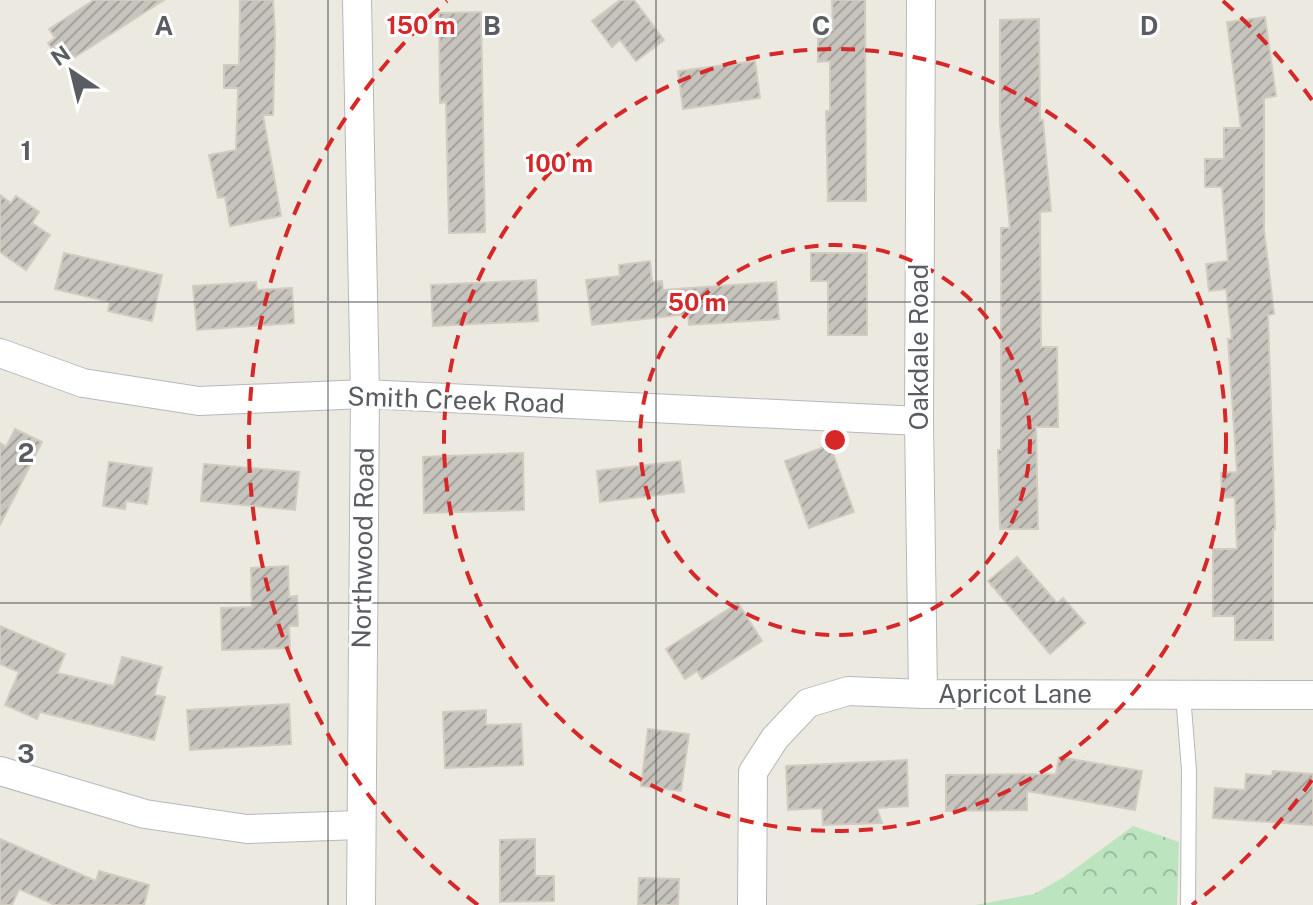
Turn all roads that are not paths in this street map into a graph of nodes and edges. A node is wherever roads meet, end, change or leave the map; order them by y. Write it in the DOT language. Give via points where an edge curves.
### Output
graph roads {
  1 [pos="357,0"];
  2 [pos="921,0"];
  3 [pos="0,353"];
  4 [pos="365,394"];
  5 [pos="919,421"];
  6 [pos="923,694"];
  7 [pos="1183,695"];
  8 [pos="1313,695"];
  9 [pos="0,771"];
  10 [pos="360,825"];
  11 [pos="361,905"];
  12 [pos="752,905"];
  13 [pos="1188,905"];
  1 -- 4 [label="street, Northwood Road"];
  2 -- 5 [label="street, Oakdale Road"];
  3 -- 4 [label="street, Smith Creek Road" via="83,383 199,401"];
  4 -- 5 [label="street, Smith Creek Road"];
  4 -- 10 [label="street, Northwood Road"];
  5 -- 6 [label="street, Oakdale Road"];
  6 -- 7 [label="street, Apricot Lane"];
  6 -- 12 [label="street, Apricot Lane" via="848,691 808,703 775,738 753,772"];
  7 -- 8 [label="street, Apricot Lane"];
  7 -- 13 [label="lane" via="1189,770"];
  9 -- 10 [label="street" via="145,814 247,829"];
  10 -- 11 [label="street, Northwood Road"];
}
